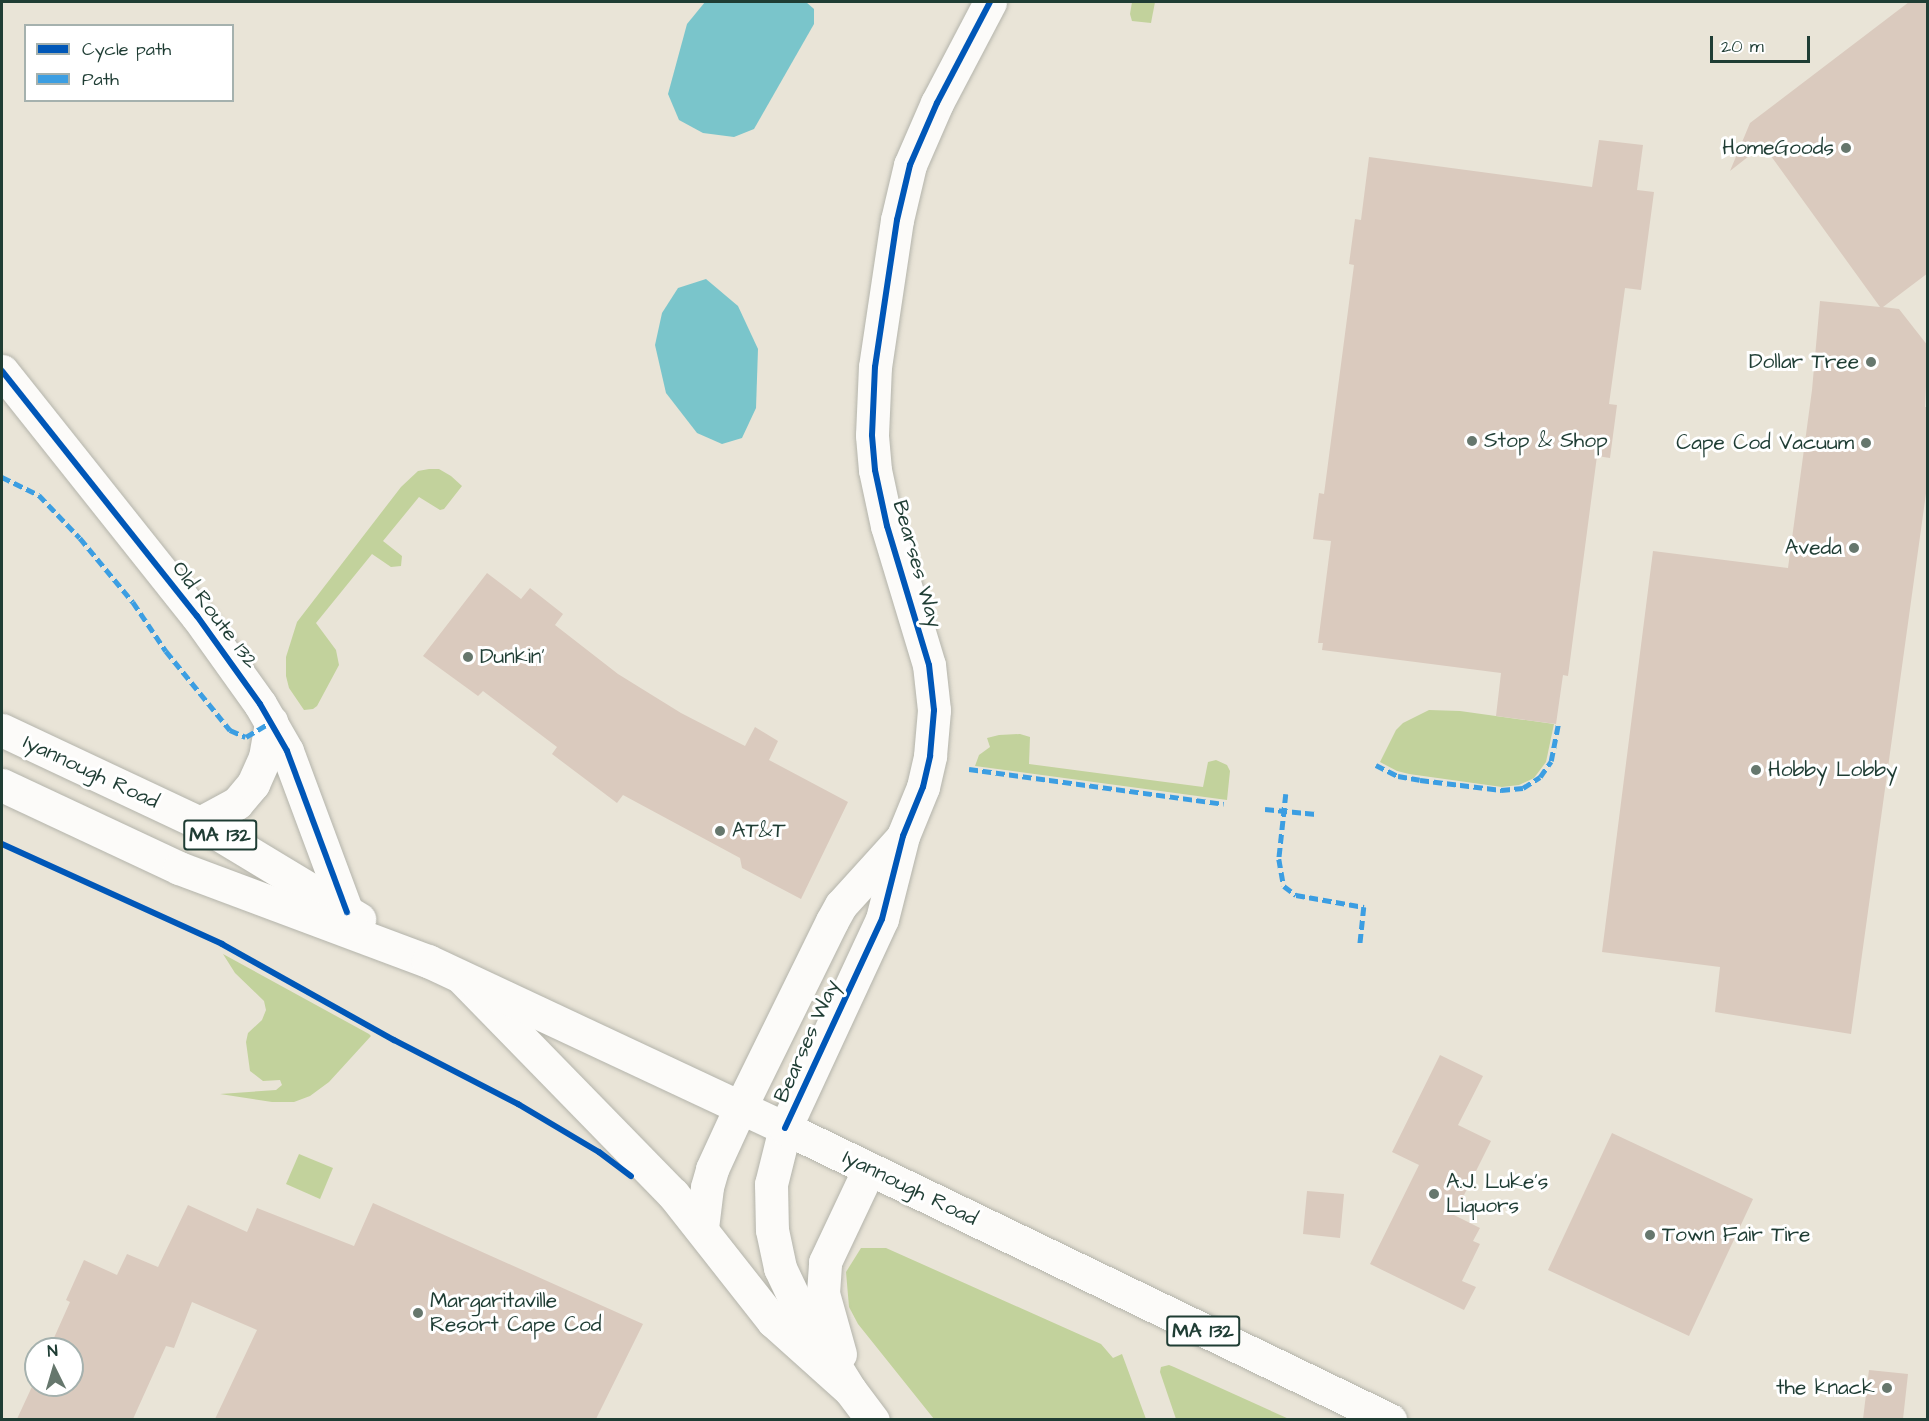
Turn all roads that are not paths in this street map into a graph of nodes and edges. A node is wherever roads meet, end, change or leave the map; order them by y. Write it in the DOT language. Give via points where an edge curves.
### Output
graph roads {
  1 [pos="990,2"];
  2 [pos="2,371"];
  3 [pos="271,722"];
  4 [pos="2,730"];
  5 [pos="2,785"];
  6 [pos="200,824"];
  7 [pos="903,836"];
  8 [pos="347,912"];
  9 [pos="428,961"];
  10 [pos="461,976"];
  11 [pos="740,1108"];
  12 [pos="785,1128"];
  13 [pos="869,1170"];
  14 [pos="702,1228"];
  15 [pos="850,1390"];
  16 [pos="873,1419"];
  17 [pos="1390,1419"];
  1 -- 7 [label="main road, Bearses Way" via="937,103 910,165 897,220 875,367 875,470 933,685 930,756 923,787"];
  2 -- 3 [label="main road, Old Route 132" via="197,616"];
  3 -- 6 [label="main road" via="265,757 253,784 237,803"];
  3 -- 8 [label="main road, Old Route 132" via="298,778"];
  4 -- 6 [label="main road, Iyannough Road / MA 132"];
  5 -- 9 [label="main road, Iyannough Road / MA 132" via="179,868"];
  6 -- 8 [label="main road, Iyannough Road / MA 132"];
  7 -- 11 [label="main road, Bearses Way" via="831,921"];
  7 -- 12 [label="main road, Bearses Way" via="882,919"];
  8 -- 9 [label="main road, Iyannough Road / MA 132"];
  9 -- 10 [label="main road, Iyannough Road / MA 132"];
  10 -- 11 [label="main road, Iyannough Road / MA 132"];
  10 -- 14 [label="main road"];
  11 -- 12 [label="main road, Iyannough Road / MA 132"];
  11 -- 14 [label="main road, Bearses Way" via="712,1169"];
  12 -- 13 [label="main road, Iyannough Road / MA 132"];
  12 -- 15 [label="main road, Bearses Way" via="771,1184 772,1230 780,1268 799,1308"];
  13 -- 15 [label="main road" via="830,1248 823,1278 823,1293"];
  13 -- 17 [label="main road, Iyannough Road / MA 132"];
  14 -- 15 [label="main road, Bearses Way" via="773,1321"];
  15 -- 16 [label="main road, Bearses Way"];
}
